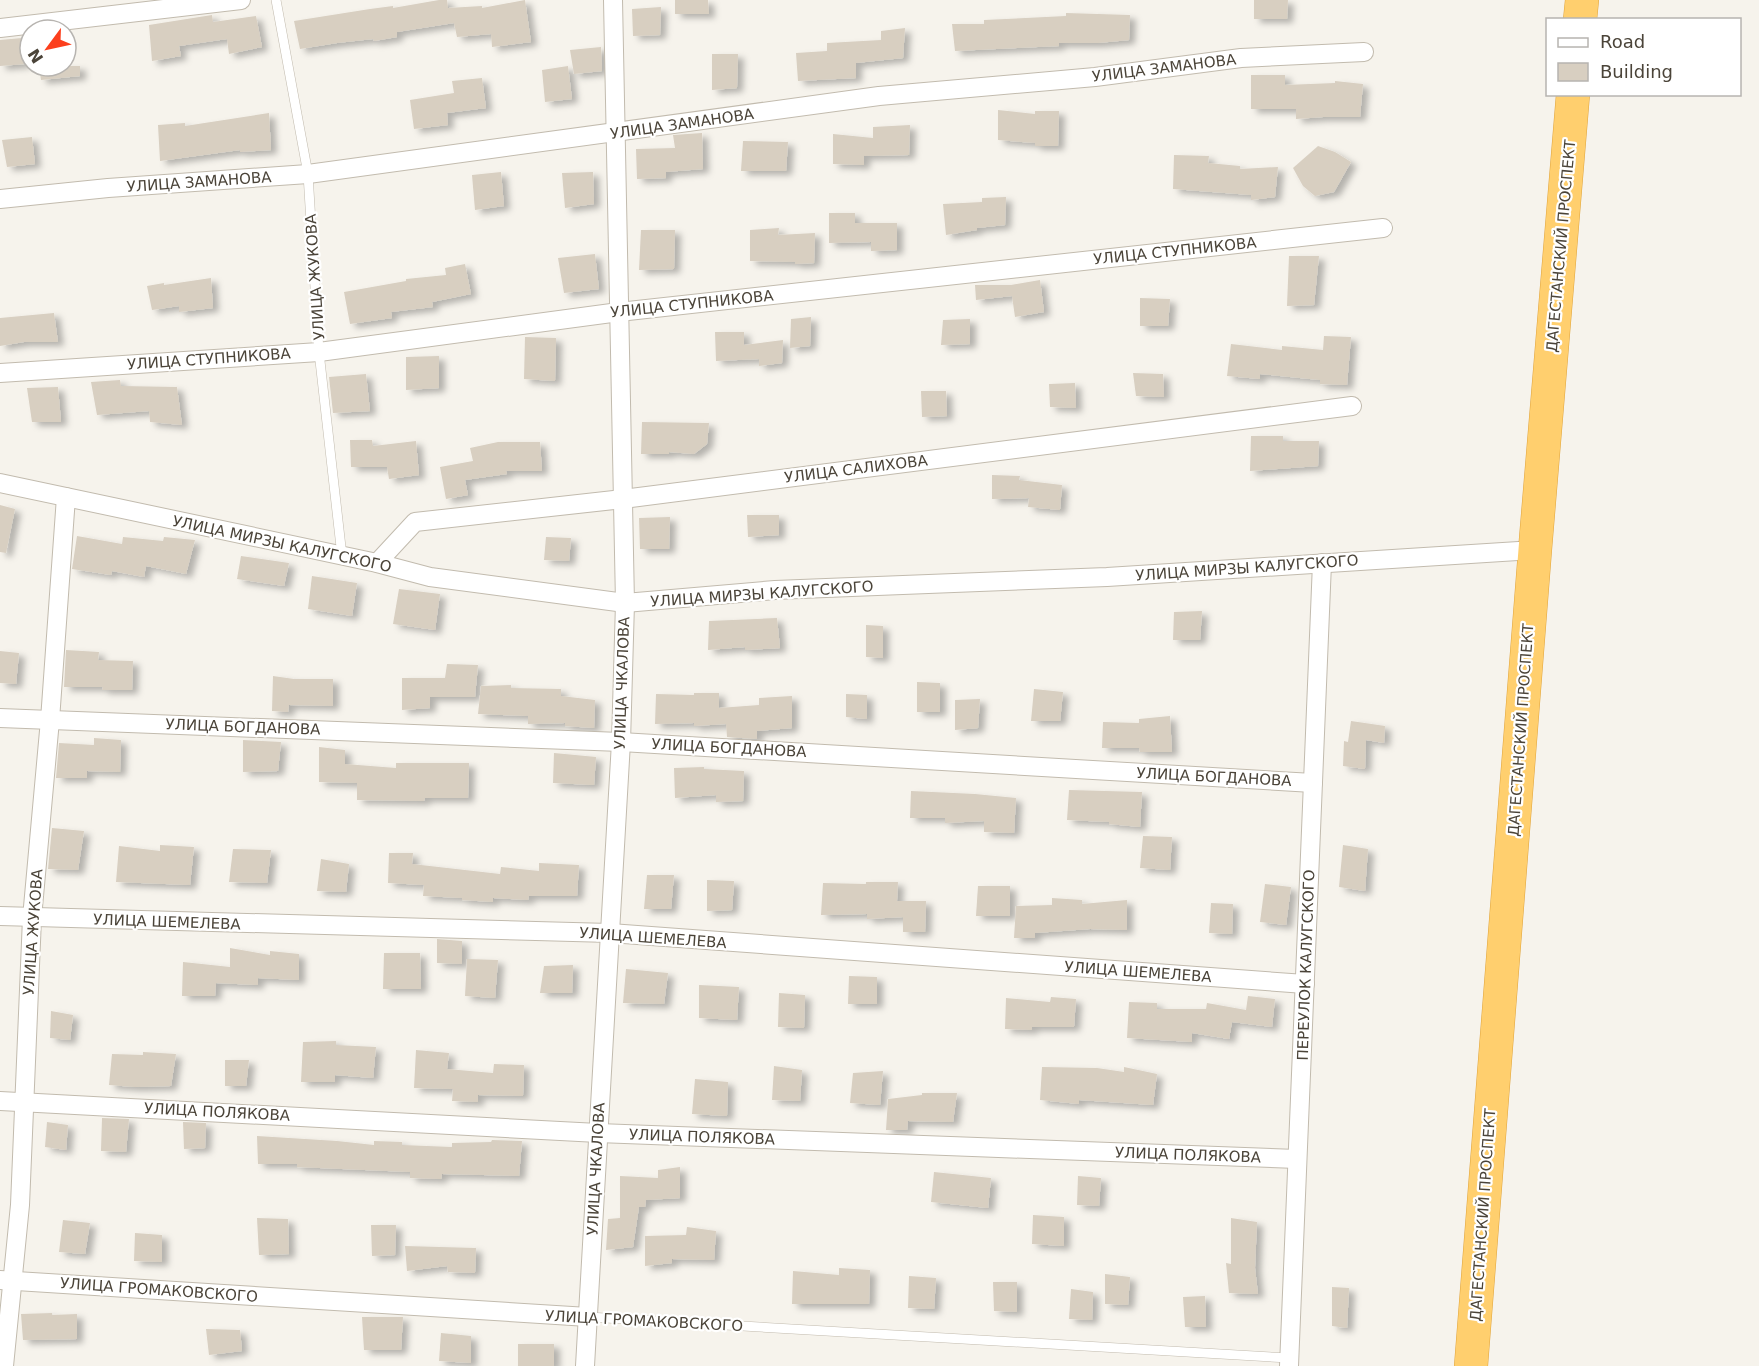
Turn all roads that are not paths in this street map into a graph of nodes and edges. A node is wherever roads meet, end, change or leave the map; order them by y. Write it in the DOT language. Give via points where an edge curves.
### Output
graph roads {
  1 [pos="241,0"];
  2 [pos="276,0"];
  3 [pos="613,0"];
  4 [pos="1582,0"];
  5 [pos="1580,18"];
  6 [pos="0,28"];
  7 [pos="1364,52"];
  8 [pos="1574,96"];
  9 [pos="615,134"];
  10 [pos="308,174"];
  11 [pos="0,199"];
  12 [pos="1383,228"];
  13 [pos="619,312"];
  14 [pos="320,352"];
  15 [pos="0,373"];
  16 [pos="1352,406"];
  17 [pos="0,483"];
  18 [pos="66,497"];
  19 [pos="623,499"];
  20 [pos="1535,550"];
  21 [pos="342,556"];
  22 [pos="377,563"];
  23 [pos="1322,563"];
  24 [pos="625,603"];
  25 [pos="0,718"];
  26 [pos="51,720"];
  27 [pos="621,742"];
  28 [pos="1313,783"];
  29 [pos="0,916"];
  30 [pos="32,918"];
  31 [pos="610,933"];
  32 [pos="1305,984"];
  33 [pos="0,1101"];
  34 [pos="24,1102"];
  35 [pos="598,1133"];
  36 [pos="1297,1159"];
  37 [pos="6,1281"];
  38 [pos="588,1317"];
  39 [pos="1289,1362"];
  40 [pos="4,1366"];
  41 [pos="585,1366"];
  42 [pos="1471,1366"];
  1 -- 6 [label="street"];
  2 -- 10 [label="lane, УЛИЦА ЖУКОВА"];
  3 -- 9 [label="street, УЛИЦА ЧКАЛОВА"];
  4 -- 5 [label="highway"];
  7 -- 9 [label="street, УЛИЦА ЗАМАНОВА" via="1241,58 1095,77 879,96"];
  8 -- 20 [label="highway, ДАГЕСТАНСКИЙ ПРОСПЕКТ"];
  9 -- 10 [label="street, УЛИЦА ЗАМАНОВА"];
  9 -- 13 [label="street, УЛИЦА ЧКАЛОВА"];
  10 -- 11 [label="street, УЛИЦА ЗАМАНОВА"];
  10 -- 14 [label="lane, УЛИЦА ЖУКОВА"];
  12 -- 13 [label="street, УЛИЦА СТУПНИКОВА"];
  13 -- 14 [label="street, УЛИЦА СТУПНИКОВА"];
  13 -- 19 [label="street, УЛИЦА ЧКАЛОВА"];
  14 -- 15 [label="street, УЛИЦА СТУПНИКОВА"];
  14 -- 21 [label="lane, УЛИЦА ЖУКОВА"];
  16 -- 19 [label="street, УЛИЦА САЛИХОВА"];
  17 -- 18 [label="street, УЛИЦА МИРЗЫ КАЛУГСКОГО"];
  18 -- 21 [label="street, УЛИЦА МИРЗЫ КАЛУГСКОГО"];
  18 -- 26 [label="street, УЛИЦА ЖУКОВА"];
  19 -- 22 [label="street, УЛИЦА САЛИХОВА" via="415,522"];
  19 -- 24 [label="street, УЛИЦА ЧКАЛОВА"];
  20 -- 23 [label="street, УЛИЦА МИРЗЫ КАЛУГСКОГО"];
  20 -- 42 [label="highway, ДАГЕСТАНСКИЙ ПРОСПЕКТ"];
  21 -- 22 [label="street, УЛИЦА МИРЗЫ КАЛУГСКОГО"];
  22 -- 24 [label="street, УЛИЦА МИРЗЫ КАЛУГСКОГО" via="430,578"];
  23 -- 24 [label="street, УЛИЦА МИРЗЫ КАЛУГСКОГО" via="1107,577 775,590"];
  23 -- 28 [label="street, ПЕРЕУЛОК КАЛУГСКОГО"];
  24 -- 27 [label="street, УЛИЦА ЧКАЛОВА"];
  25 -- 26 [label="street, УЛИЦА БОГДАНОВА"];
  26 -- 27 [label="street, УЛИЦА БОГДАНОВА"];
  26 -- 30 [label="street, УЛИЦА ЖУКОВА"];
  27 -- 28 [label="street, УЛИЦА БОГДАНОВА"];
  27 -- 31 [label="street, УЛИЦА ЧКАЛОВА"];
  28 -- 32 [label="street, ПЕРЕУЛОК КАЛУГСКОГО"];
  29 -- 30 [label="street, УЛИЦА ШЕМЕЛЕВА"];
  30 -- 31 [label="street, УЛИЦА ШЕМЕЛЕВА"];
  30 -- 34 [label="street, УЛИЦА ЖУКОВА"];
  31 -- 32 [label="street, УЛИЦА ШЕМЕЛЕВА"];
  31 -- 35 [label="street, УЛИЦА ЧКАЛОВА"];
  32 -- 36 [label="street, ПЕРЕУЛОК КАЛУГСКОГО"];
  33 -- 34 [label="street, УЛИЦА ПОЛЯКОВА"];
  34 -- 35 [label="street, УЛИЦА ПОЛЯКОВА"];
  34 -- 37 [label="street, УЛИЦА ЖУКОВА" via="20,1205"];
  35 -- 36 [label="street, УЛИЦА ПОЛЯКОВА"];
  35 -- 38 [label="street, УЛИЦА ЧКАЛОВА"];
  36 -- 39 [label="street, ПЕРЕУЛОК КАЛУГСКОГО"];
  37 -- 38 [label="street, УЛИЦА ГРОМАКОВСКОГО"];
  37 -- 40 [label="street, УЛИЦА ЖУКОВА"];
  38 -- 39 [label="lane, УЛИЦА ГРОМАКОВСКОГО"];
  38 -- 41 [label="street, УЛИЦА ЧКАЛОВА"];
}
